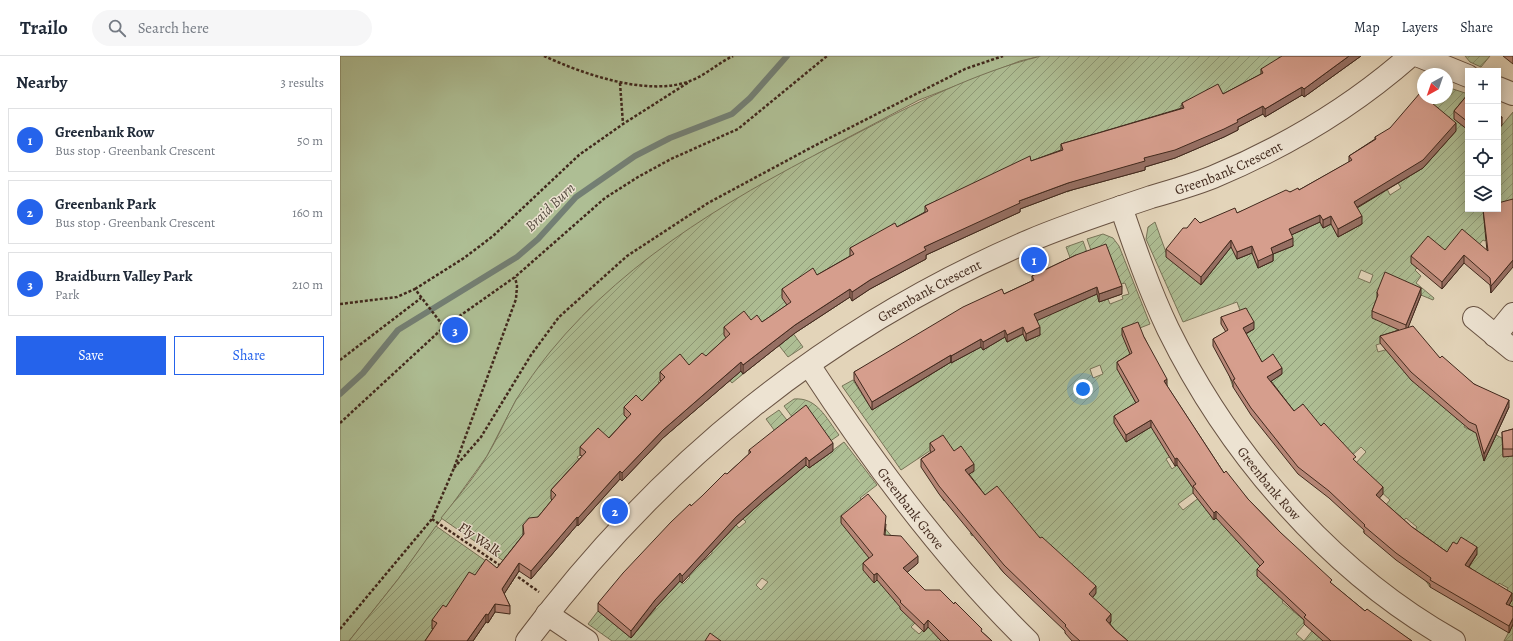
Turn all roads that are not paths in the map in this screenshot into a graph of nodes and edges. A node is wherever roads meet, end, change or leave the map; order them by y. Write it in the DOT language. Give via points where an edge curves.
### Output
graph roads {
  1 [pos="1410,56"];
  2 [pos="1419,56"];
  3 [pos="1465,75"];
  4 [pos="1501,89"];
  5 [pos="1513,94"];
  6 [pos="1121,207"];
  7 [pos="1513,314"];
  8 [pos="1474,318"];
  9 [pos="1495,336"];
  10 [pos="1513,350"];
  11 [pos="808,365"];
  12 [pos="551,608"];
  13 [pos="527,641"];
  14 [pos="587,641"];
  15 [pos="1028,641"];
  16 [pos="1454,641"];
  1 -- 6 [label="street, Greenbank Crescent" via="1342,109 1274,148 1211,178"];
  2 -- 3 [label="street"];
  4 -- 5 [label="street"];
  6 -- 11 [label="street, Greenbank Crescent" via="1031,240 945,281 885,314"];
  6 -- 16 [label="street, Greenbank Row" via="1145,276 1168,329 1206,397 1256,467 1298,516 1361,575 1413,615"];
  7 -- 9 [label="street"];
  8 -- 9 [label="street"];
  9 -- 10 [label="street"];
  11 -- 12 [label="street, Greenbank Crescent" via="737,418 682,466 634,513"];
  11 -- 15 [label="street, Greenbank Grove" via="907,504 942,548 986,599"];
  12 -- 13 [label="street, Greenbank Crescent"];
  12 -- 14 [label="street"];
}
